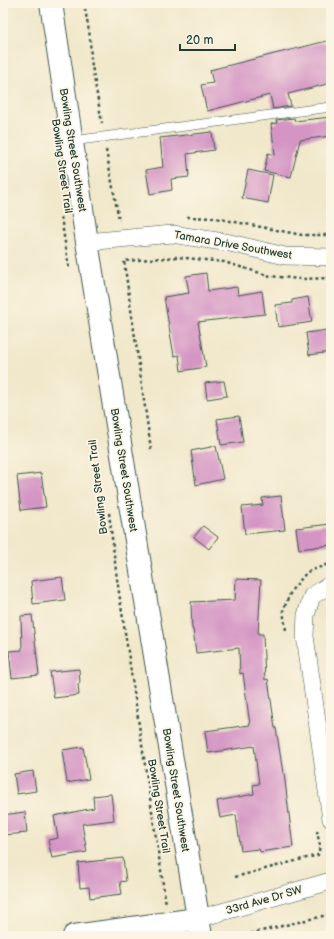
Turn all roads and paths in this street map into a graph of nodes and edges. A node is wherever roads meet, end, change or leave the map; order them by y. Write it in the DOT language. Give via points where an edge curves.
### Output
graph roads {
  1 [pos="51,3"];
  2 [pos="84,3"];
  3 [pos="331,107"];
  4 [pos="104,137"];
  5 [pos="72,141"];
  6 [pos="61,215"];
  7 [pos="119,220"];
  8 [pos="87,242"];
  9 [pos="331,257"];
  10 [pos="69,270"];
  11 [pos="331,278"];
  12 [pos="151,449"];
  13 [pos="109,510"];
  14 [pos="331,563"];
  15 [pos="331,584"];
  16 [pos="287,636"];
  17 [pos="331,819"];
  18 [pos="317,830"];
  19 [pos="235,877"];
  20 [pos="331,881"];
  21 [pos="166,900"];
  22 [pos="331,914"];
  23 [pos="199,927"];
  24 [pos="74,936"];
  25 [pos="245,936"];
  1 -- 5 [label="main road, Bowling Street Southwest"];
  2 -- 4 [label="path"];
  3 -- 4 [label="lane"];
  4 -- 5 [label="lane"];
  4 -- 7 [label="path"];
  5 -- 8 [label="main road, Bowling Street Southwest"];
  6 -- 10 [label="path, Bowling Street Trail"];
  8 -- 9 [label="street, Tamara Drive Southwest" via="172,234 230,242 285,256"];
  8 -- 23 [label="main road, Bowling Street Southwest"];
  11 -- 12 [label="path" via="300,279 270,276 224,262 177,257 124,261"];
  13 -- 21 [label="path, Bowling Street Trail" via="118,587"];
  14 -- 16 [label="path" via="307,572 291,591 284,611"];
  15 -- 17 [label="street" via="312,596 306,615 305,636"];
  18 -- 19 [label="path" via="320,846 318,855"];
  20 -- 23 [label="street, 33rd Ave Dr SW"];
  22 -- 25 [label="path"];
  23 -- 24 [label="main road"];
}
